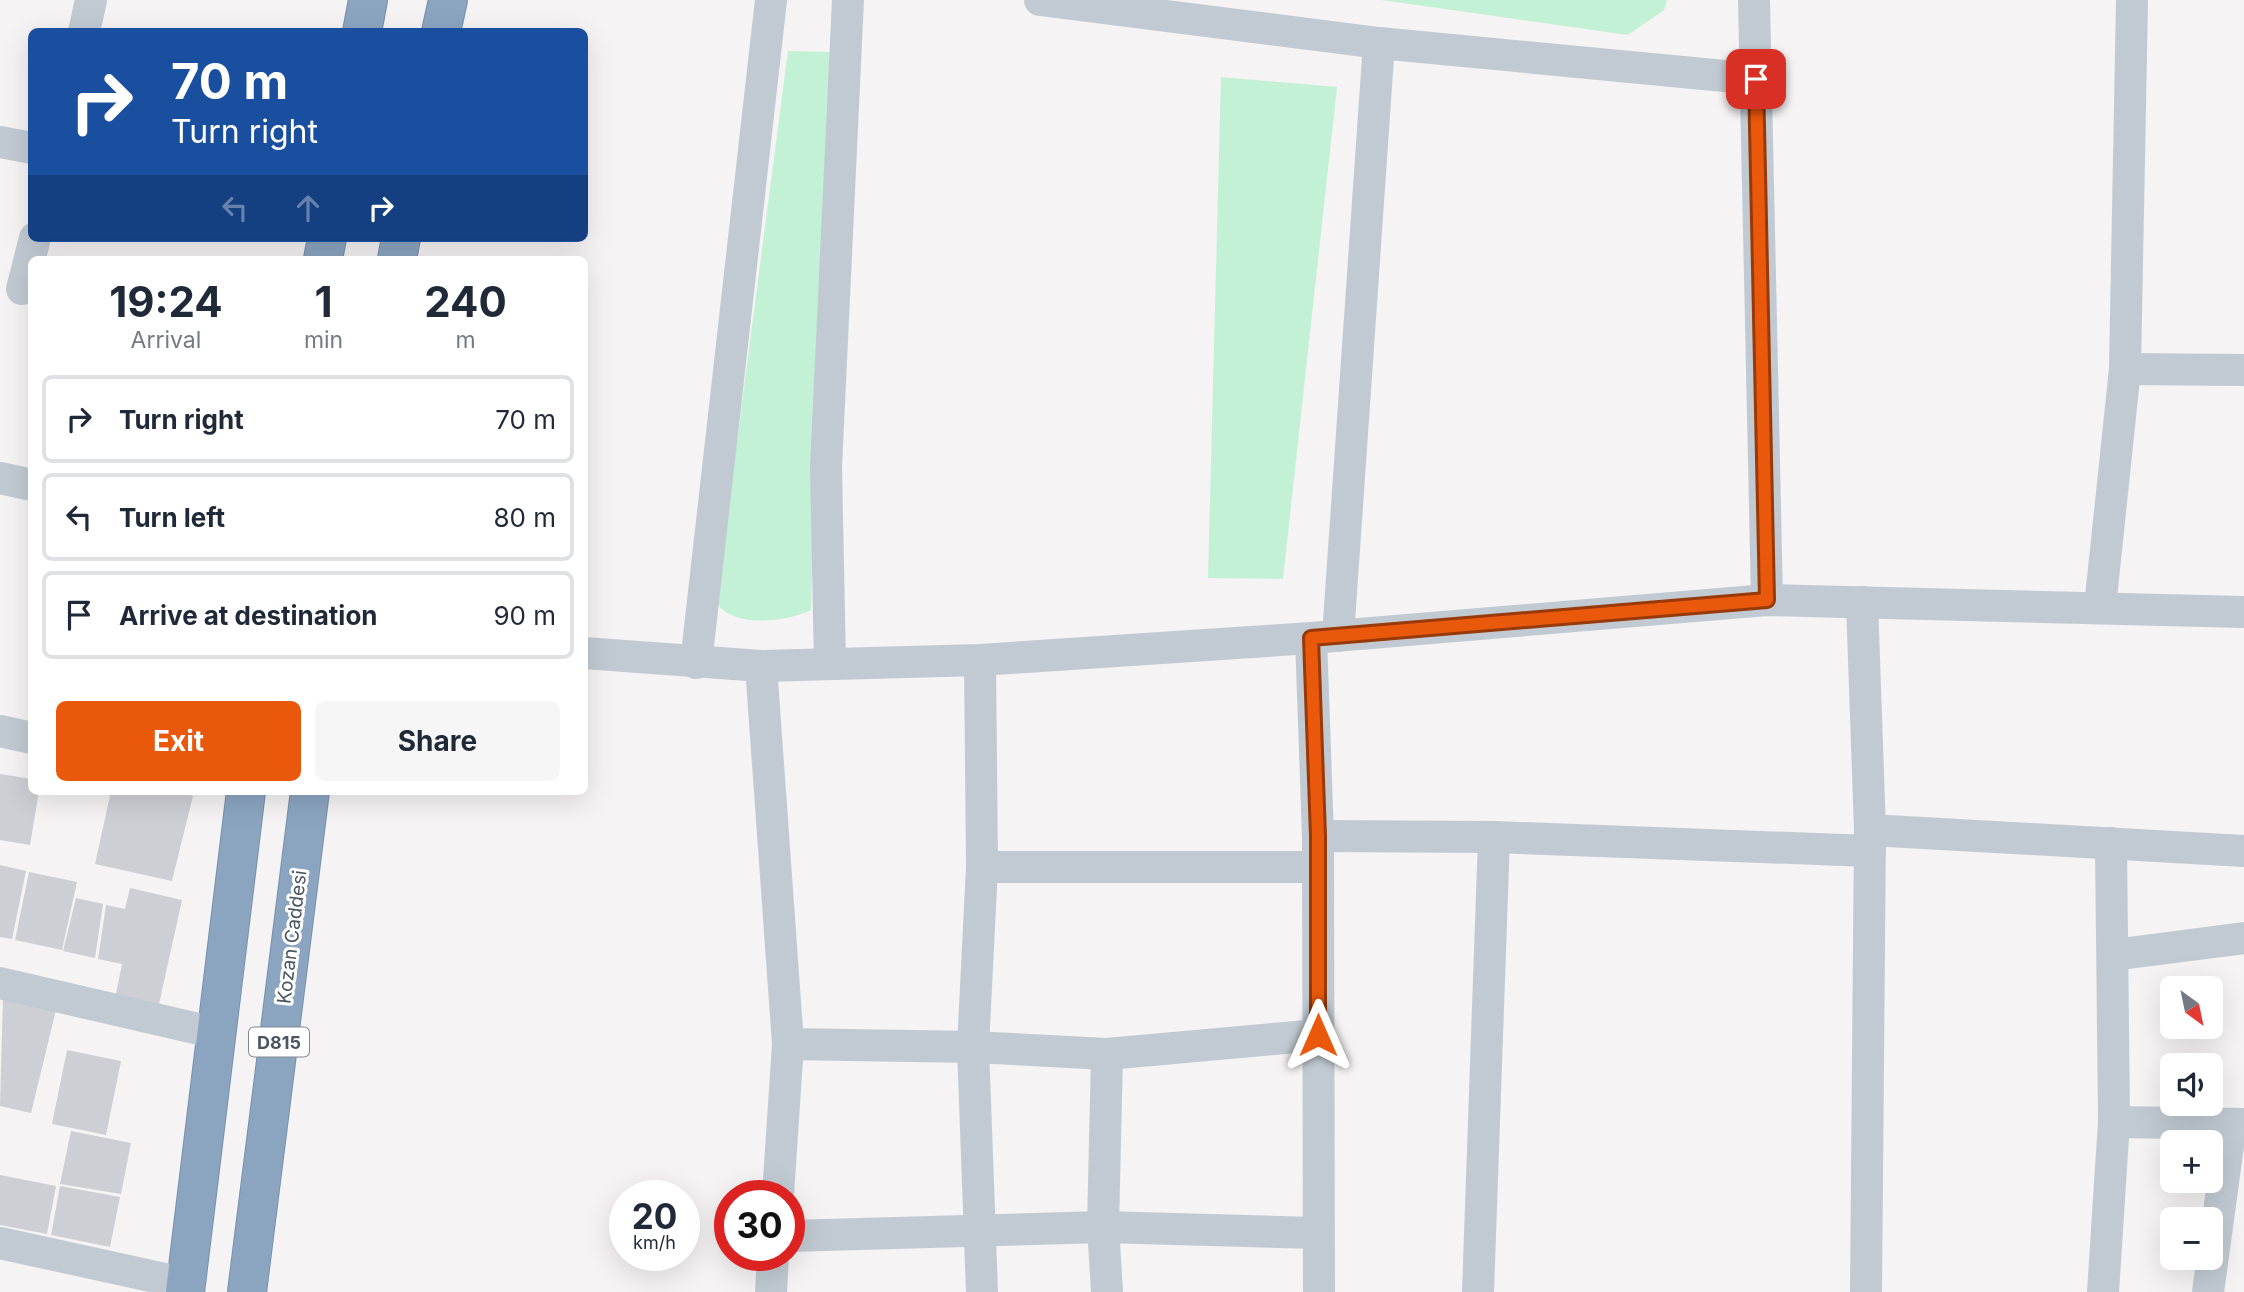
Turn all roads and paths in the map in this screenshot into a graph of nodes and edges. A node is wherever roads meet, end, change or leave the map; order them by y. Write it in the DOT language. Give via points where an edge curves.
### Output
graph roads {
  1 [pos="91,0"];
  2 [pos="368,0"];
  3 [pos="449,0"];
  4 [pos="771,0"];
  5 [pos="848,0"];
  6 [pos="1040,0"];
  7 [pos="1754,0"];
  8 [pos="2132,0"];
  9 [pos="85,28"];
  10 [pos="363,28"];
  11 [pos="442,28"];
  12 [pos="1379,43"];
  13 [pos="1756,79"];
  14 [pos="0,142"];
  15 [pos="28,147"];
  16 [pos="28,259"];
  17 [pos="18,288"];
  18 [pos="2125,369"];
  19 [pos="2244,370"];
  20 [pos="0,478"];
  21 [pos="28,484"];
  22 [pos="1767,600"];
  23 [pos="1862,602"];
  24 [pos="2100,607"];
  25 [pos="2244,612"];
  26 [pos="1324,637"];
  27 [pos="588,653"];
  28 [pos="980,660"];
  29 [pos="696,663"];
  30 [pos="830,664"];
  31 [pos="761,666"];
  32 [pos="0,732"];
  33 [pos="28,737"];
  34 [pos="246,795"];
  35 [pos="309,795"];
  36 [pos="1318,836"];
  37 [pos="1494,837"];
  38 [pos="1870,840"];
  39 [pos="2111,844"];
  40 [pos="2244,851"];
  41 [pos="982,867"];
  42 [pos="1318,867"];
  43 [pos="2244,938"];
  44 [pos="2113,955"];
  45 [pos="0,984"];
  46 [pos="216,1033"];
  47 [pos="1318,1035"];
  48 [pos="788,1044"];
  49 [pos="974,1047"];
  50 [pos="1107,1054"];
  51 [pos="2114,1122"];
  52 [pos="2237,1124"];
  53 [pos="779,1180"];
  54 [pos="1103,1227"];
  55 [pos="980,1232"];
  56 [pos="1318,1233"];
  57 [pos="805,1236"];
  58 [pos="0,1243"];
  59 [pos="773,1271"];
  60 [pos="186,1288"];
  61 [pos="247,1292"];
  62 [pos="771,1292"];
  63 [pos="982,1292"];
  64 [pos="1107,1292"];
  65 [pos="1319,1292"];
  66 [pos="1478,1292"];
  67 [pos="1866,1292"];
  68 [pos="2104,1292"];
  69 [pos="2208,1292"];
  1 -- 9 [label="street"];
  2 -- 10 [label="highway"];
  3 -- 11 [label="highway"];
  4 -- 29 [label="street"];
  5 -- 30 [label="street" via="826,467"];
  6 -- 12 [label="street"];
  7 -- 13 [label="street"];
  8 -- 18 [label="street"];
  12 -- 13 [label="street"];
  12 -- 26 [label="street"];
  13 -- 22 [label="street"];
  14 -- 15 [label="street"];
  16 -- 17 [label="street"];
  18 -- 19 [label="street"];
  18 -- 24 [label="street"];
  20 -- 21 [label="street"];
  22 -- 23 [label="street"];
  22 -- 26 [label="street"];
  23 -- 24 [label="street"];
  23 -- 38 [label="street"];
  24 -- 25 [label="street"];
  26 -- 28 [label="street"];
  26 -- 36 [label="street"];
  27 -- 29 [label="street"];
  28 -- 30 [label="street"];
  28 -- 41 [label="street"];
  29 -- 31 [label="street"];
  30 -- 31 [label="street"];
  31 -- 48 [label="street"];
  32 -- 33 [label="street"];
  34 -- 46 [label="highway"];
  35 -- 61 [label="highway, Kozan Caddesi / D815"];
  36 -- 37 [label="street"];
  36 -- 42 [label="street"];
  37 -- 38 [label="street"];
  37 -- 66 [label="street"];
  38 -- 39 [label="street"];
  38 -- 67 [label="street"];
  39 -- 40 [label="street"];
  39 -- 44 [label="street"];
  41 -- 42 [label="street"];
  41 -- 49 [label="street"];
  42 -- 47 [label="street"];
  43 -- 44 [label="street"];
  44 -- 51 [label="street"];
  45 -- 46 [label="street"];
  46 -- 60 [label="highway"];
  47 -- 50 [label="street"];
  47 -- 56 [label="street"];
  48 -- 49 [label="street"];
  48 -- 53 [label="street"];
  49 -- 50 [label="street"];
  49 -- 55 [label="street"];
  50 -- 54 [label="street"];
  51 -- 52 [label="street"];
  51 -- 68 [label="street"];
  52 -- 69 [label="street"];
  54 -- 55 [label="street"];
  54 -- 56 [label="street"];
  54 -- 64 [label="street"];
  55 -- 57 [label="street"];
  55 -- 63 [label="street"];
  56 -- 65 [label="street"];
  58 -- 60 [label="street"];
  59 -- 62 [label="street"];
}
